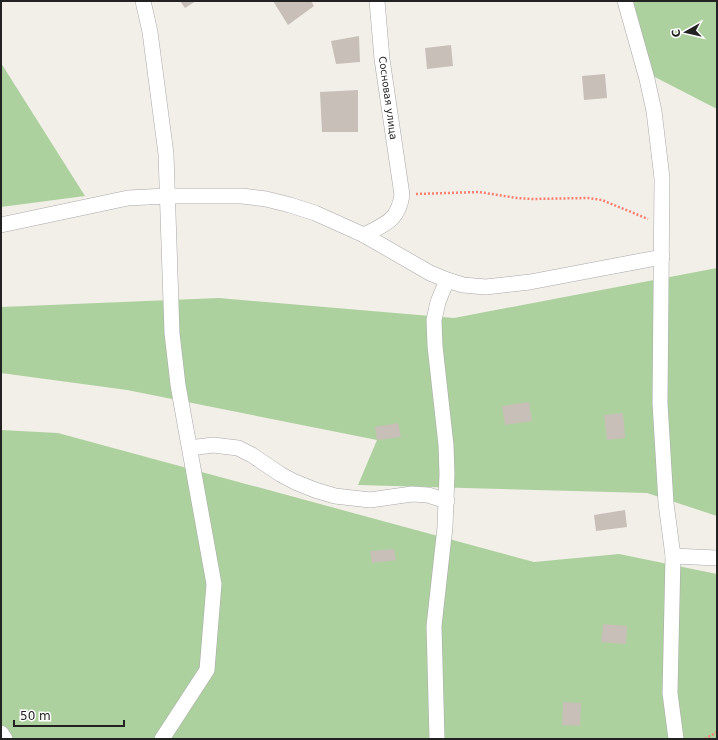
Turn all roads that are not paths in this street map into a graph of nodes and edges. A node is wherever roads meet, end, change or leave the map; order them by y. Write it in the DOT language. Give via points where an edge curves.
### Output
graph roads {
  1 [pos="142,1"];
  2 [pos="378,1"];
  3 [pos="625,1"];
  4 [pos="167,196"];
  5 [pos="1,225"];
  6 [pos="364,235"];
  7 [pos="662,257"];
  8 [pos="447,280"];
  9 [pos="190,448"];
  10 [pos="447,501"];
  11 [pos="673,556"];
  12 [pos="717,558"];
  13 [pos="1,733"];
  14 [pos="5,739"];
  15 [pos="162,739"];
  16 [pos="437,739"];
  17 [pos="676,739"];
  1 -- 4 [label="street" via="150,32 166,154"];
  2 -- 6 [label="street, Сосновая улица" via="382,59 402,195 400,206 394,216 382,226"];
  3 -- 7 [label="street" via="654,111 662,178"];
  4 -- 5 [label="street" via="128,198"];
  4 -- 6 [label="street" via="218,195 266,199 315,213"];
  4 -- 9 [label="street" via="172,334 178,385"];
  6 -- 8 [label="street"];
  7 -- 8 [label="street" via="530,282 486,287 463,285"];
  7 -- 11 [label="street" via="660,403 666,503"];
  8 -- 10 [label="street" via="434,320 446,445"];
  9 -- 10 [label="street" via="213,445 238,448 295,482 335,496 370,500 412,494 428,495"];
  9 -- 15 [label="street" via="214,584 207,670"];
  10 -- 16 [label="street" via="434,626"];
  11 -- 12 [label="street"];
  11 -- 17 [label="street" via="670,693"];
  13 -- 14 [label="street"];
}
